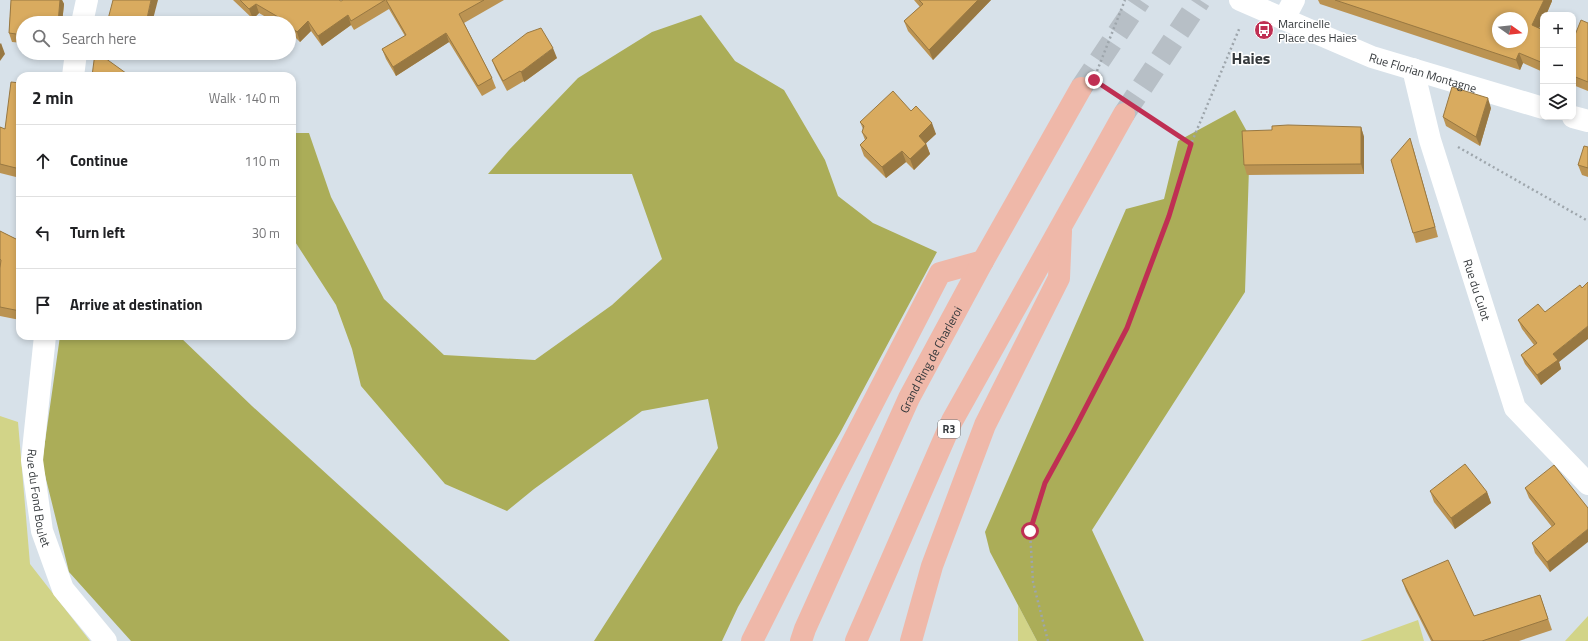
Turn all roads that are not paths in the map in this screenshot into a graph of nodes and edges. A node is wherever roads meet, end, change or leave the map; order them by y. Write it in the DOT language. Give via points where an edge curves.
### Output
graph roads {
  1 [pos="86,0"];
  2 [pos="1245,2"];
  3 [pos="1289,9"];
  4 [pos="83,16"];
  5 [pos="75,60"];
  6 [pos="1413,69"];
  7 [pos="74,72"];
  8 [pos="1091,86"];
  9 [pos="1122,106"];
  10 [pos="1540,107"];
  11 [pos="1576,118"];
  12 [pos="1588,121"];
  13 [pos="1061,226"];
  14 [pos="982,261"];
  15 [pos="45,340"];
  16 [pos="1588,484"];
  17 [pos="106,641"];
  18 [pos="752,641"];
  19 [pos="801,641"];
  20 [pos="856,641"];
  21 [pos="911,641"];
  1 -- 4 [label="street"];
  2 -- 3 [label="street, Rue Florian Montagne"];
  3 -- 6 [label="street, Rue Florian Montagne" via="1372,57"];
  5 -- 7 [label="street"];
  6 -- 10 [label="street, Rue Florian Montagne"];
  6 -- 16 [label="street, Rue du Culot" via="1430,140 1515,408"];
  8 -- 14 [label="highway, Grand Ring de Charleroi"];
  9 -- 13 [label="highway, R3"];
  11 -- 12 [label="street"];
  13 -- 20 [label="highway, R3" via="952,422"];
  13 -- 21 [label="highway" via="1059,278 985,425 932,566"];
  14 -- 18 [label="highway" via="940,273"];
  14 -- 19 [label="highway, Grand Ring de Charleroi" via="909,398"];
  15 -- 17 [label="street, Rue du Fond Boulet" via="32,460 42,530 63,589"];
}
